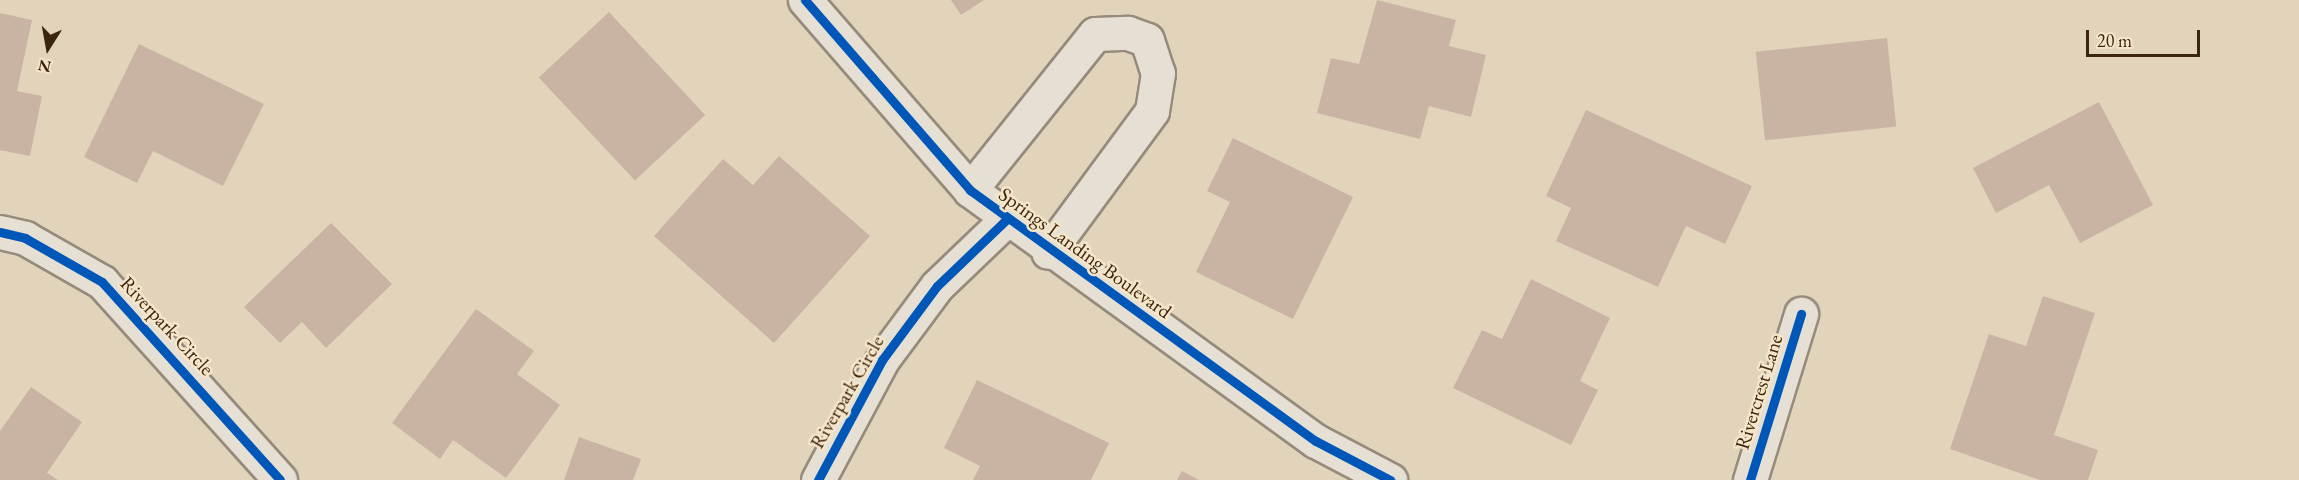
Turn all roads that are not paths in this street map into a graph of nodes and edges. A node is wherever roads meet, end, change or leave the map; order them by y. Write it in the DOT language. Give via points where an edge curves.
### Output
graph roads {
  1 [pos="805,0"];
  2 [pos="970,190"];
  3 [pos="1008,218"];
  4 [pos="0,232"];
  5 [pos="1048,252"];
  6 [pos="1801,315"];
  7 [pos="280,480"];
  8 [pos="818,480"];
  9 [pos="1390,480"];
  10 [pos="1750,480"];
  1 -- 2 [label="street, Springs Landing Boulevard"];
  2 -- 3 [label="street, Springs Landing Boulevard"];
  2 -- 5 [label="street" via="1095,34 1128,33 1147,40 1158,73 1152,111"];
  3 -- 5 [label="street, Springs Landing Boulevard"];
  3 -- 8 [label="street, Riverpark Circle" via="937,286 882,360"];
  4 -- 7 [label="street, Riverpark Circle" via="25,238 102,282"];
  5 -- 9 [label="street, Springs Landing Boulevard" via="1316,441"];
  6 -- 10 [label="street, Rivercrest Lane"];
}
